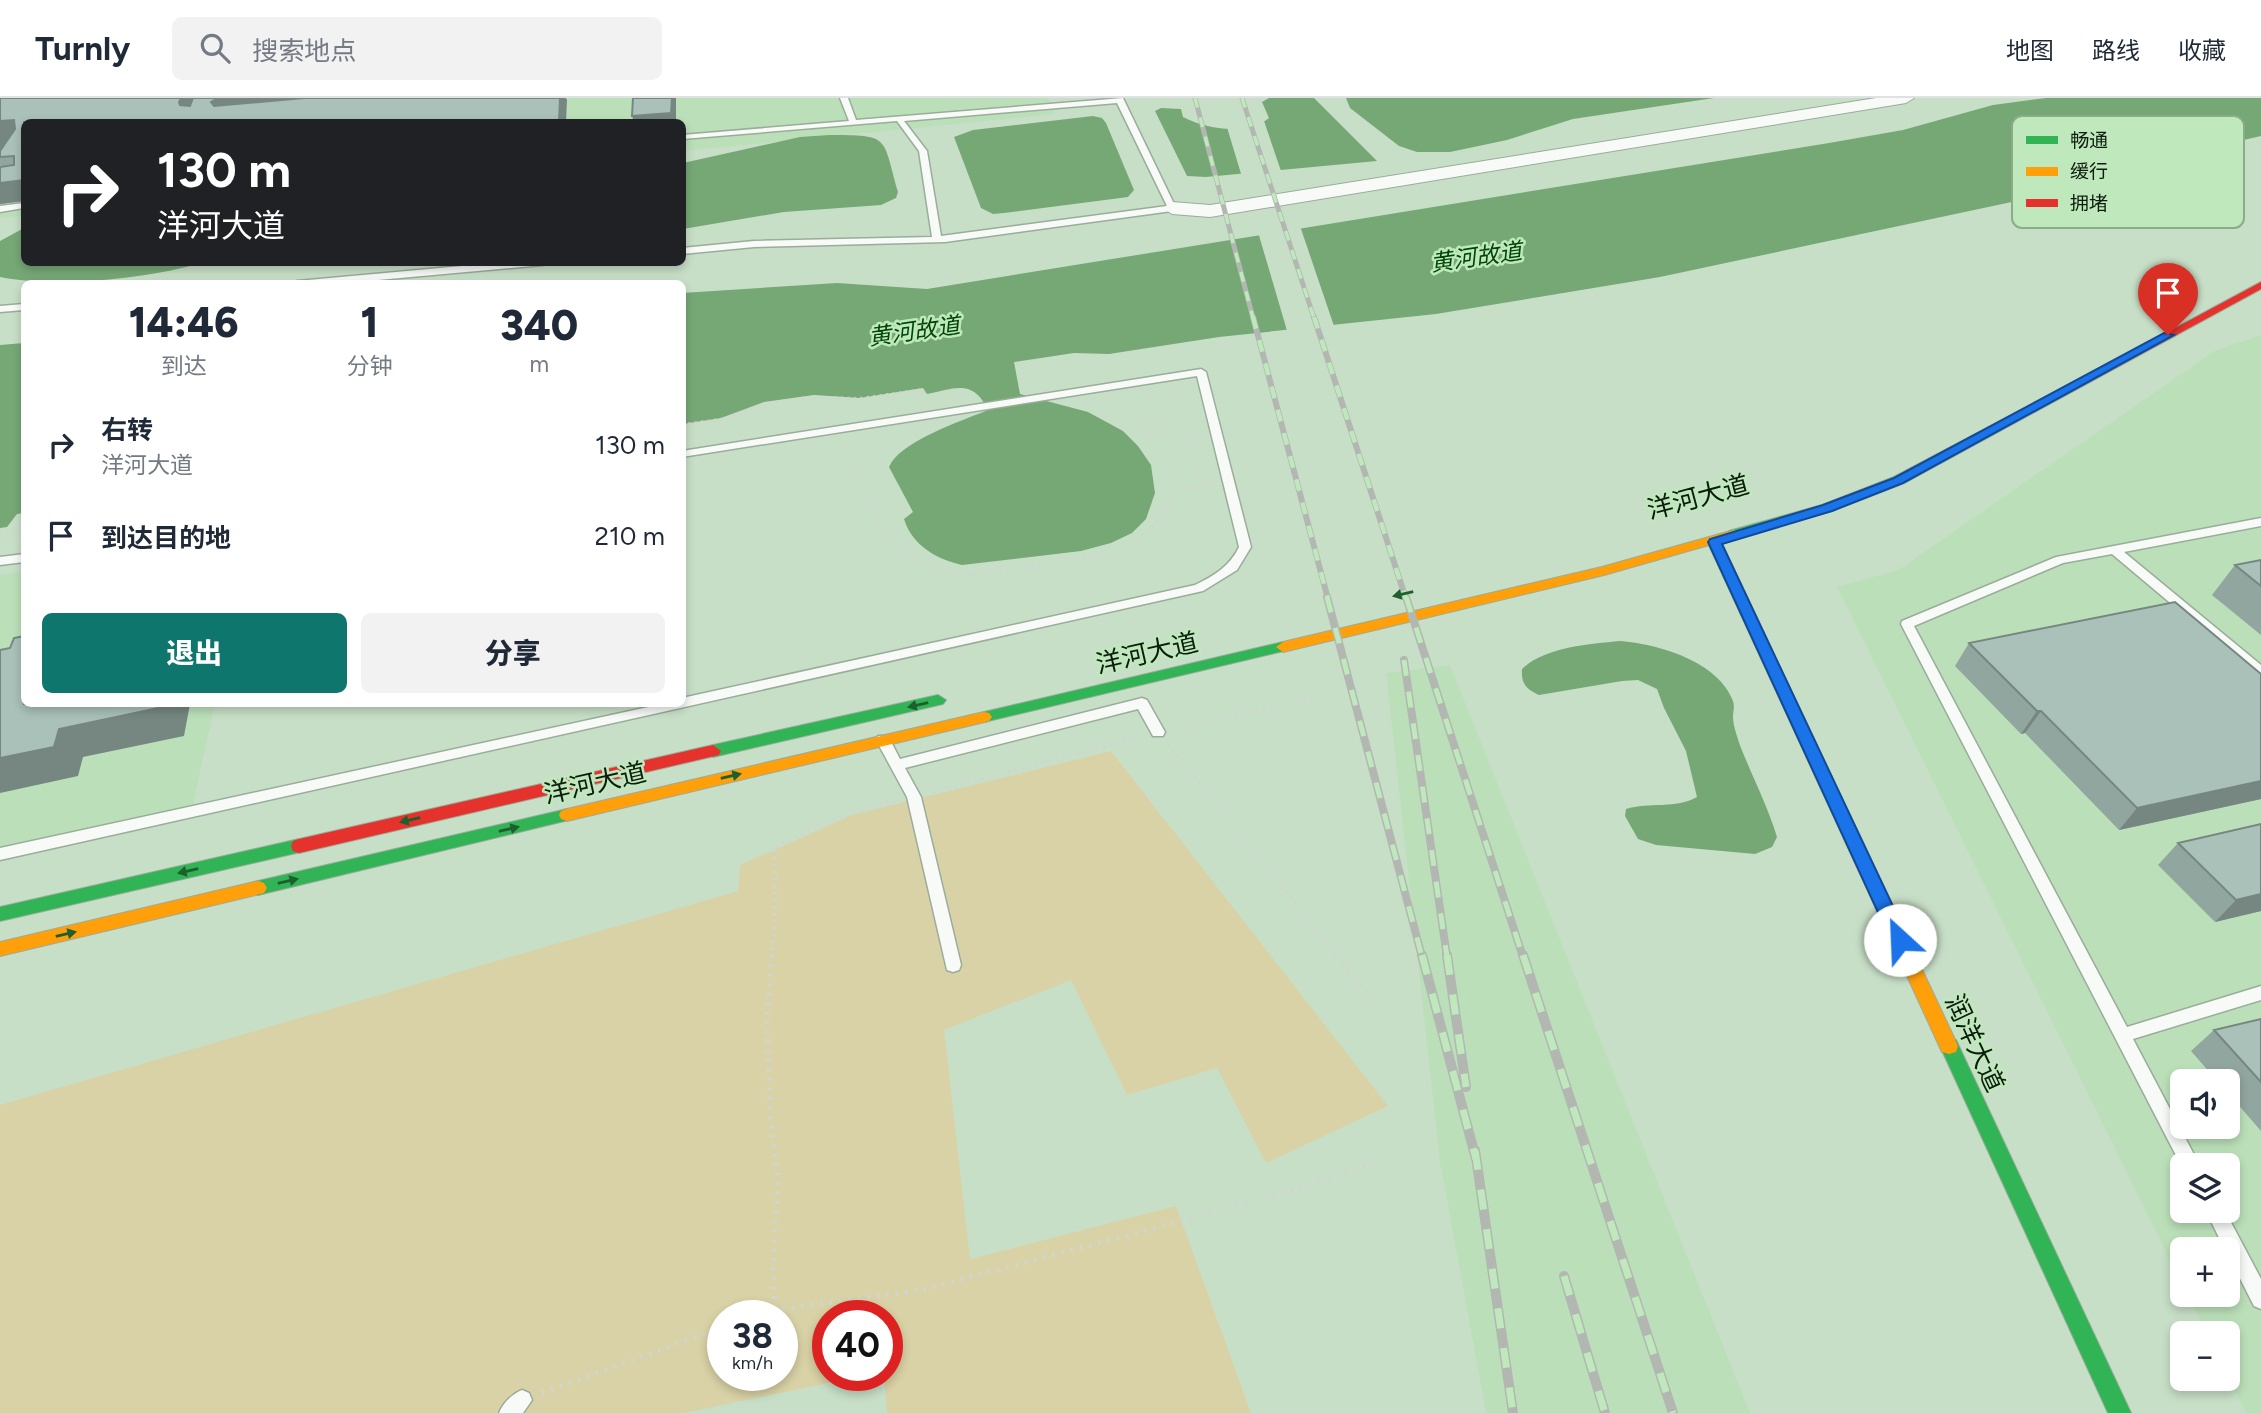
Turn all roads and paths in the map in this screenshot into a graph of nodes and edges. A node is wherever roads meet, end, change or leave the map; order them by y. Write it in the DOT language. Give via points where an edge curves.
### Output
graph roads {
  1 [pos="844,98"];
  2 [pos="1906,98"];
  3 [pos="899,118"];
  4 [pos="853,122"];
  5 [pos="686,137"];
  6 [pos="21,206"];
  7 [pos="1172,208"];
  8 [pos="0,209"];
  9 [pos="937,239"];
  10 [pos="686,251"];
  11 [pos="498,266"];
  12 [pos="342,280"];
  13 [pos="2261,285"];
  14 [pos="21,307"];
  15 [pos="0,309"];
  16 [pos="1197,373"];
  17 [pos="922,390"];
  18 [pos="686,424"];
  19 [pos="846,428"];
  20 [pos="686,453"];
  21 [pos="1229,483"];
  22 [pos="1204,487"];
  23 [pos="2261,522"];
  24 [pos="21,528"];
  25 [pos="0,532"];
  26 [pos="1714,542"];
  27 [pos="2115,550"];
  28 [pos="21,558"];
  29 [pos="0,561"];
  30 [pos="2261,672"];
  31 [pos="955,696"];
  32 [pos="686,702"];
  33 [pos="664,707"];
  34 [pos="1158,732"];
  35 [pos="883,740"];
  36 [pos="896,765"];
  37 [pos="0,854"];
  38 [pos="0,914"];
  39 [pos="0,949"];
  40 [pos="953,965"];
  41 [pos="2261,993"];
  42 [pos="1384,1015"];
  43 [pos="2123,1035"];
  44 [pos="2184,1153"];
  45 [pos="1384,1160"];
  46 [pos="2221,1223"];
  47 [pos="2261,1298"];
  48 [pos="798,1307"];
  49 [pos="707,1333"];
  50 [pos="515,1406"];
  51 [pos="2120,1413"];
  1 -- 4 [label="lane"];
  2 -- 7 [label="street" via="1210,211"];
  3 -- 4 [label="lane"];
  3 -- 7 [label="lane" via="1120,100"];
  3 -- 9 [label="lane" via="923,150"];
  4 -- 5 [label="lane"];
  6 -- 8 [label="lane"];
  7 -- 9 [label="lane"];
  9 -- 10 [label="lane"];
  11 -- 12 [label="lane"];
  13 -- 26 [label="main road, 洋河大道" via="1899,480 1827,508"];
  14 -- 15 [label="lane"];
  16 -- 19 [label="lane"];
  16 -- 21 [label="lane" via="1201,372"];
  16 -- 22 [label="path" via="1145,429 1150,433 1184,432"];
  17 -- 18 [label="path" via="858,399 813,397"];
  19 -- 20 [label="lane"];
  19 -- 22 [label="path" via="886,536 930,568 957,577 1116,554 1154,532 1176,491"];
  21 -- 22 [label="path"];
  21 -- 32 [label="lane" via="1245,547 1240,562 1199,588"];
  23 -- 27 [label="lane"];
  24 -- 25 [label="path"];
  35 -- 26 [label="main road, 洋河大道, one-way"];
  26 -- 51 [label="main road, 润洋大道"];
  27 -- 30 [label="lane"];
  27 -- 43 [label="lane" via="2060,560 1907,624"];
  28 -- 29 [label="lane"];
  31 -- 38 [label="main road, 洋河大道, one-way"];
  33 -- 37 [label="lane"];
  34 -- 36 [label="lane" via="1142,703"];
  34 -- 42 [label="path"];
  35 -- 36 [label="lane"];
  39 -- 35 [label="main road, 洋河大道, one-way"];
  36 -- 40 [label="lane" via="914,797"];
  41 -- 43 [label="lane"];
  43 -- 44 [label="lane"];
  45 -- 48 [label="path" via="1282,1194 922,1290"];
  46 -- 47 [label="lane"];
  49 -- 50 [label="path"];
}
